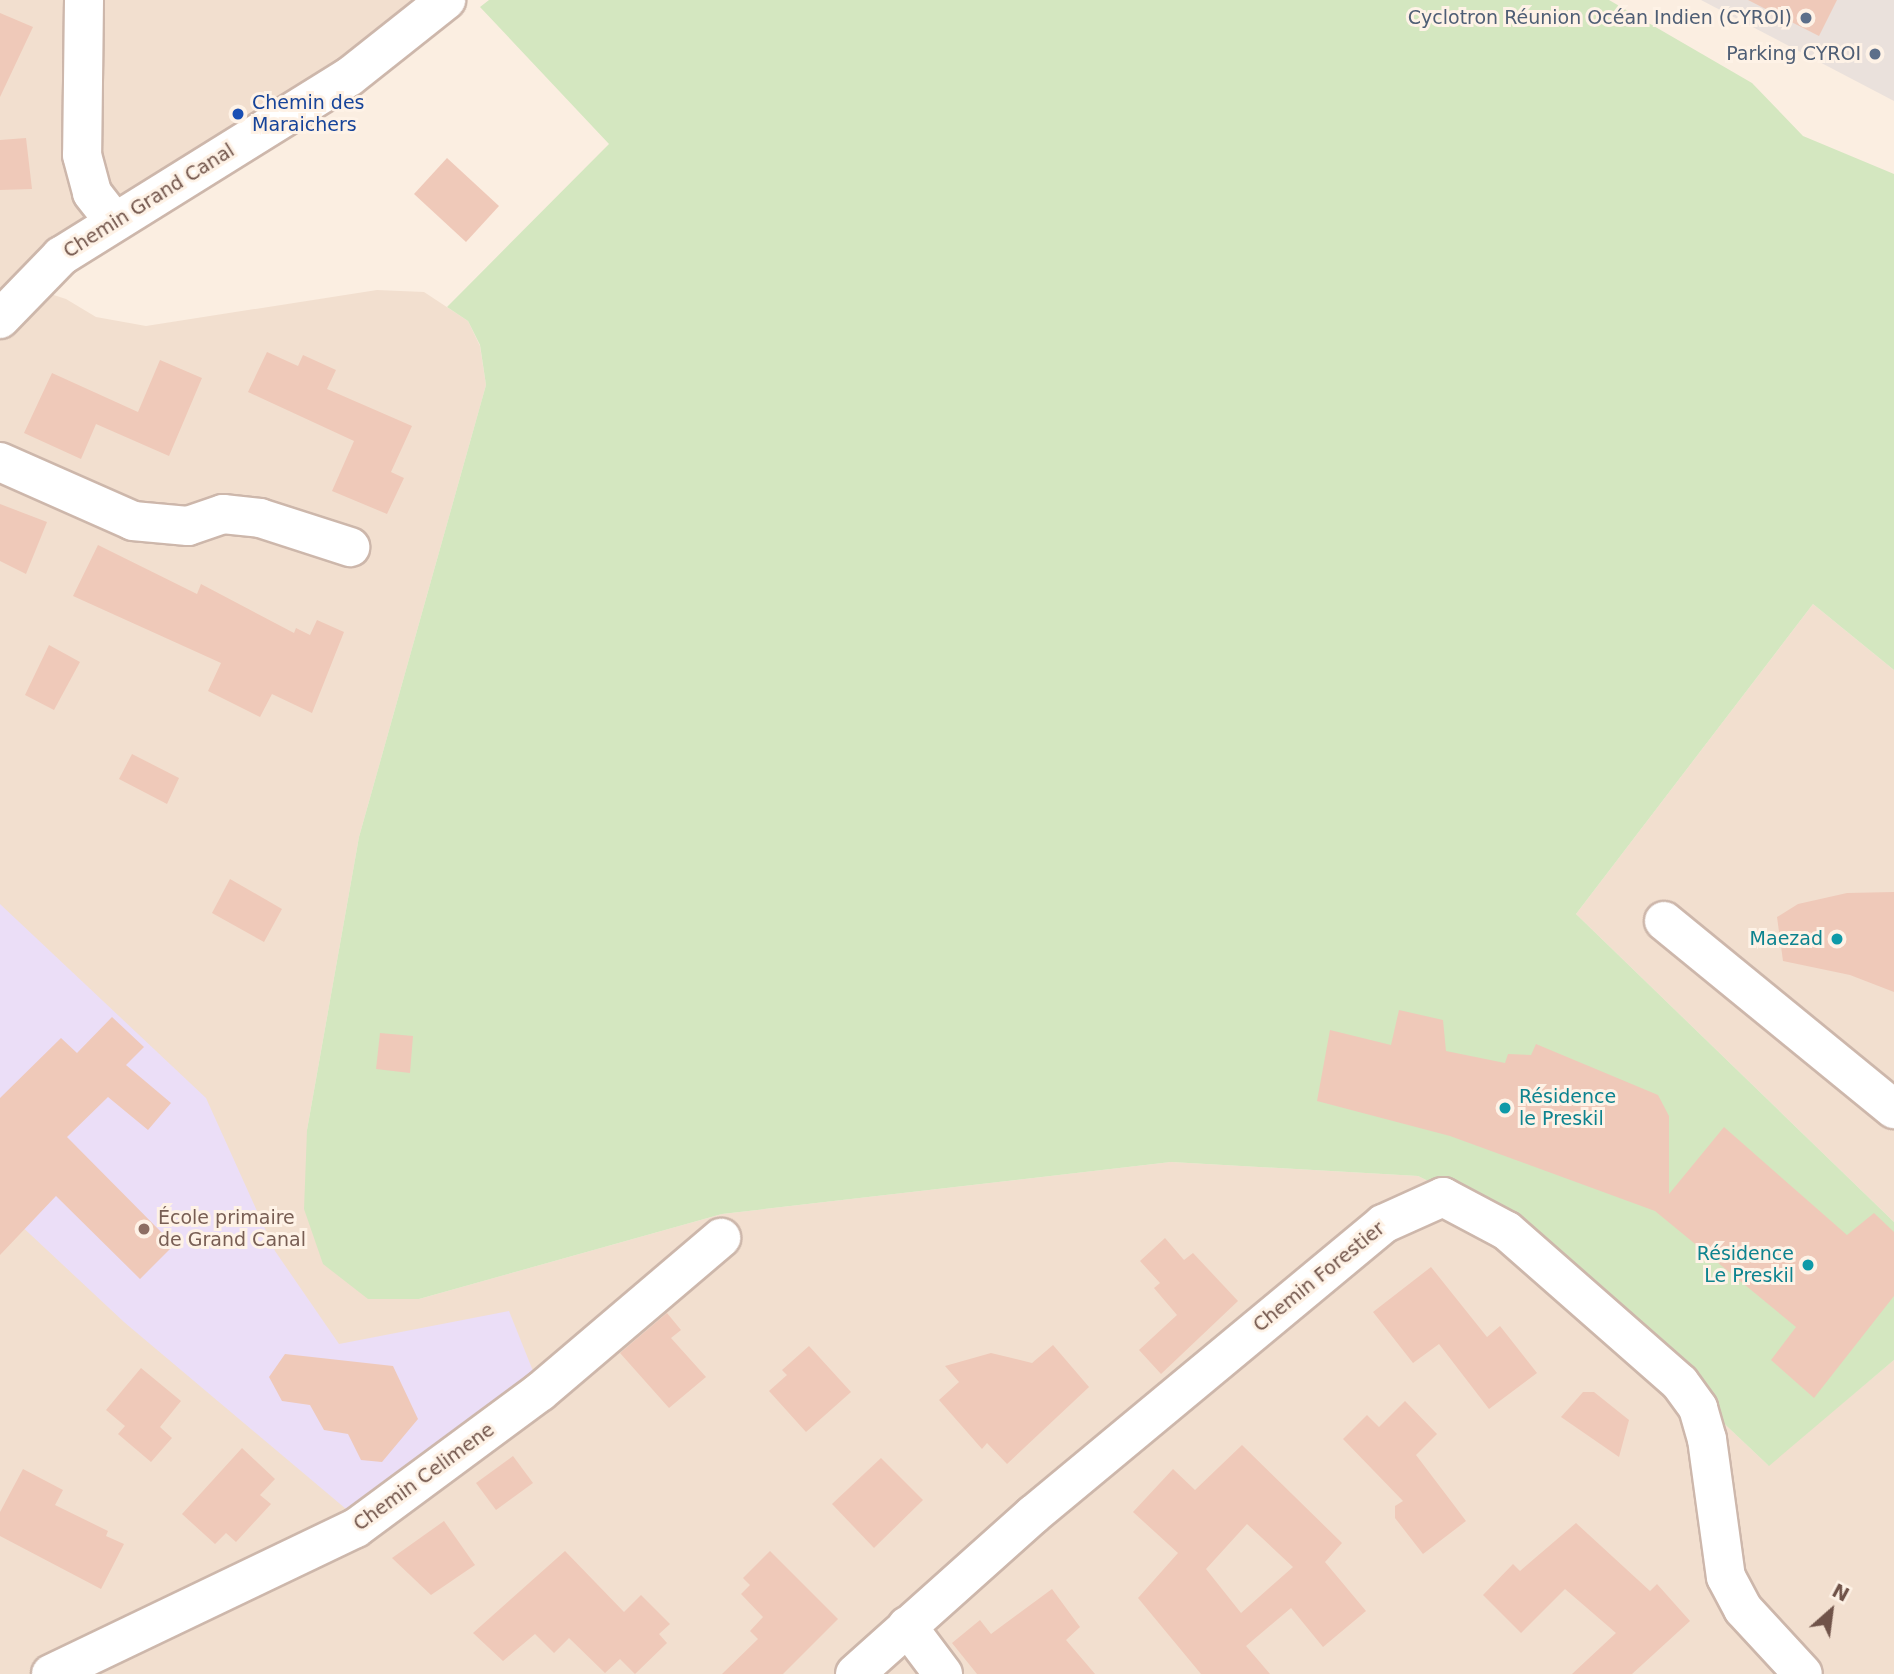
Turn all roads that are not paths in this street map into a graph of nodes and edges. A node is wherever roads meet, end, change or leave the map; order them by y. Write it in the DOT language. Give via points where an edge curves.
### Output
graph roads {
  1 [pos="84,0"];
  2 [pos="446,0"];
  3 [pos="114,221"];
  4 [pos="0,319"];
  5 [pos="0,462"];
  6 [pos="350,547"];
  7 [pos="1664,921"];
  8 [pos="1894,1109"];
  9 [pos="722,1238"];
  10 [pos="907,1626"];
  11 [pos="51,1674"];
  12 [pos="855,1674"];
  13 [pos="943,1674"];
  14 [pos="1803,1674"];
  1 -- 3 [label="street" via="82,155 92,193"];
  2 -- 3 [label="street, Chemin Grand Canal" via="349,77"];
  3 -- 4 [label="street, Chemin Grand Canal" via="61,256"];
  5 -- 6 [label="street" via="133,521 188,526 223,514"];
  7 -- 8 [label="street"];
  9 -- 11 [label="street, Chemin Celimene" via="540,1392 356,1528"];
  10 -- 12 [label="street, Chemin Forestier"];
  10 -- 13 [label="street"];
  10 -- 14 [label="street, Chemin Forestier" via="1034,1514 1383,1224 1443,1197 1507,1231 1681,1383 1698,1408 1707,1439 1726,1577 1743,1609"];
}
